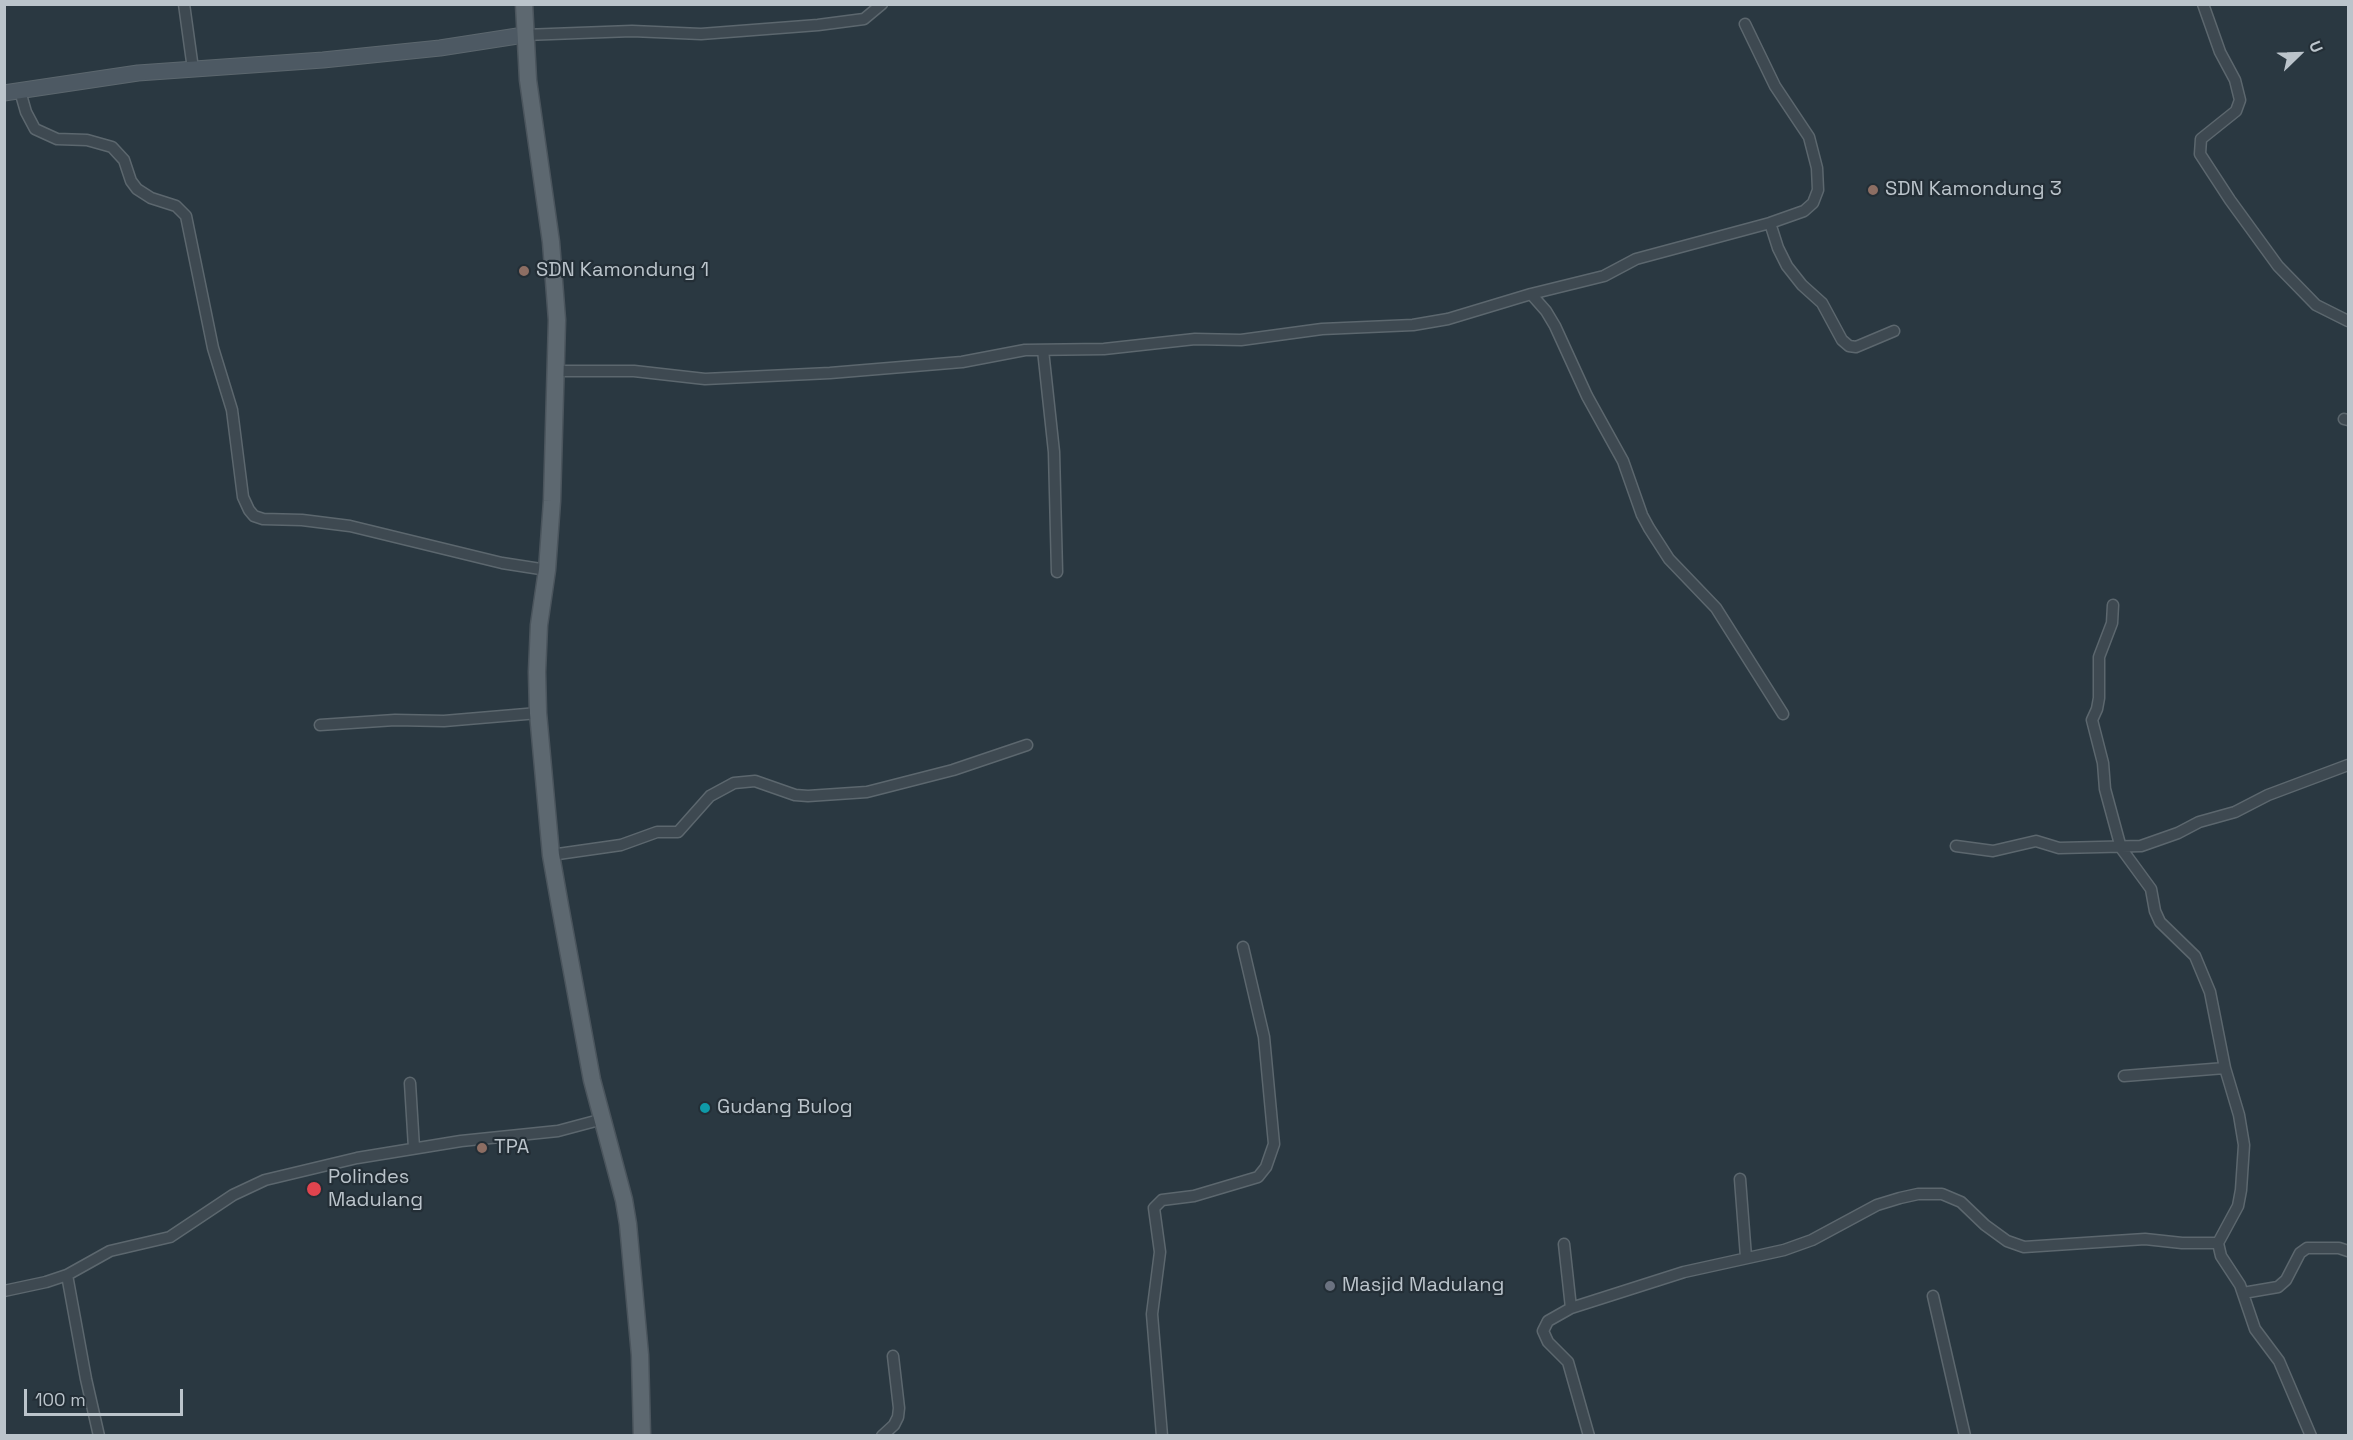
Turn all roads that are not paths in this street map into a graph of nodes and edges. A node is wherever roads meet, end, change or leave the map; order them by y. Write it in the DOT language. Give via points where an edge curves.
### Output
graph roads {
  1 [pos="184,4"];
  2 [pos="524,4"];
  3 [pos="882,4"];
  4 [pos="2203,4"];
  5 [pos="1744,24"];
  6 [pos="524,35"];
  7 [pos="193,69"];
  8 [pos="12,92"];
  9 [pos="1770,223"];
  10 [pos="1531,294"];
  11 [pos="2349,321"];
  12 [pos="1894,331"];
  13 [pos="1042,350"];
  14 [pos="557,372"];
  15 [pos="547,570"];
  16 [pos="1057,572"];
  17 [pos="2113,605"];
  18 [pos="538,712"];
  19 [pos="1783,714"];
  20 [pos="320,726"];
  21 [pos="1027,745"];
  22 [pos="2349,765"];
  23 [pos="1956,846"];
  24 [pos="2121,848"];
  25 [pos="551,855"];
  26 [pos="1243,947"];
  27 [pos="2225,1068"];
  28 [pos="2124,1076"];
  29 [pos="410,1083"];
  30 [pos="603,1119"];
  31 [pos="414,1148"];
  32 [pos="1740,1179"];
  33 [pos="2218,1243"];
  34 [pos="1564,1245"];
  35 [pos="2349,1251"];
  36 [pos="1746,1257"];
  37 [pos="67,1275"];
  38 [pos="4,1292"];
  39 [pos="2242,1293"];
  40 [pos="1933,1296"];
  41 [pos="1571,1308"];
  42 [pos="893,1356"];
  43 [pos="99,1436"];
  44 [pos="642,1436"];
  45 [pos="882,1436"];
  46 [pos="1162,1436"];
  47 [pos="1589,1436"];
  48 [pos="1965,1436"];
  49 [pos="2311,1436"];
  1 -- 7 [label="street"];
  2 -- 6 [label="main road"];
  3 -- 6 [label="street" via="864,19 836,23 701,34 632,30"];
  4 -- 11 [label="street" via="2240,100 2236,111 2200,139 2200,154 2278,266 2316,304"];
  5 -- 9 [label="street" via="1775,86 1809,137 1817,168 1818,190 1813,203 1804,211"];
  6 -- 7 [label="street" via="440,48"];
  6 -- 14 [label="main road" via="554,270"];
  7 -- 8 [label="street"];
  8 -- 15 [label="street" via="40,133 57,140 87,140 112,147 124,160 137,189 176,206 186,216 209,332 231,410 243,497 254,516 361,528"];
  9 -- 10 [label="street" via="1636,259 1604,276"];
  9 -- 12 [label="street" via="1787,266 1822,303 1842,340 1856,347"];
  10 -- 13 [label="street" via="1448,319 1413,325 1322,329 1241,340 1196,339 1104,349"];
  10 -- 19 [label="street" via="1556,326 1592,406 1623,461 1649,528 1669,559 1716,608"];
  13 -- 14 [label="street" via="946,364 720,379 641,372"];
  13 -- 16 [label="street" via="1054,452"];
  14 -- 15 [label="main road"];
  15 -- 18 [label="main road" via="539,625"];
  17 -- 24 [label="street" via="2112,623 2099,657 2097,709 2092,720"];
  18 -- 20 [label="street"];
  18 -- 25 [label="main road"];
  21 -- 25 [label="street" via="867,792 808,796 763,783 734,783 710,796 678,832 657,832 621,845"];
  22 -- 24 [label="street" via="2159,840"];
  23 -- 24 [label="street" via="1994,851 2036,842 2059,848"];
  24 -- 27 [label="street" via="2151,889 2160,922 2195,956 2210,992"];
  25 -- 30 [label="main road" via="585,1045"];
  26 -- 46 [label="street" via="1264,1037 1274,1144 1258,1177 1194,1196 1162,1200 1154,1208 1160,1252 1152,1314"];
  27 -- 28 [label="street"];
  27 -- 33 [label="street" via="2239,1115 2244,1162 2238,1206"];
  29 -- 31 [label="street"];
  30 -- 31 [label="street" via="558,1131"];
  30 -- 44 [label="main road" via="628,1224 640,1355"];
  31 -- 37 [label="street" via="265,1180 233,1195 183,1231 110,1251"];
  32 -- 36 [label="street"];
  33 -- 36 [label="street" via="2145,1239 2024,1247 2000,1236 1961,1202 1942,1194 1918,1194 1877,1205 1794,1247"];
  33 -- 39 [label="street"];
  34 -- 41 [label="street"];
  35 -- 39 [label="street" via="2307,1248 2277,1287"];
  36 -- 41 [label="street"];
  37 -- 38 [label="street"];
  37 -- 43 [label="street"];
  39 -- 49 [label="street" via="2255,1329 2279,1361"];
  40 -- 48 [label="street"];
  41 -- 47 [label="street" via="1548,1321 1543,1331 1548,1342 1568,1362"];
  42 -- 45 [label="street" via="898,1417"];
}
